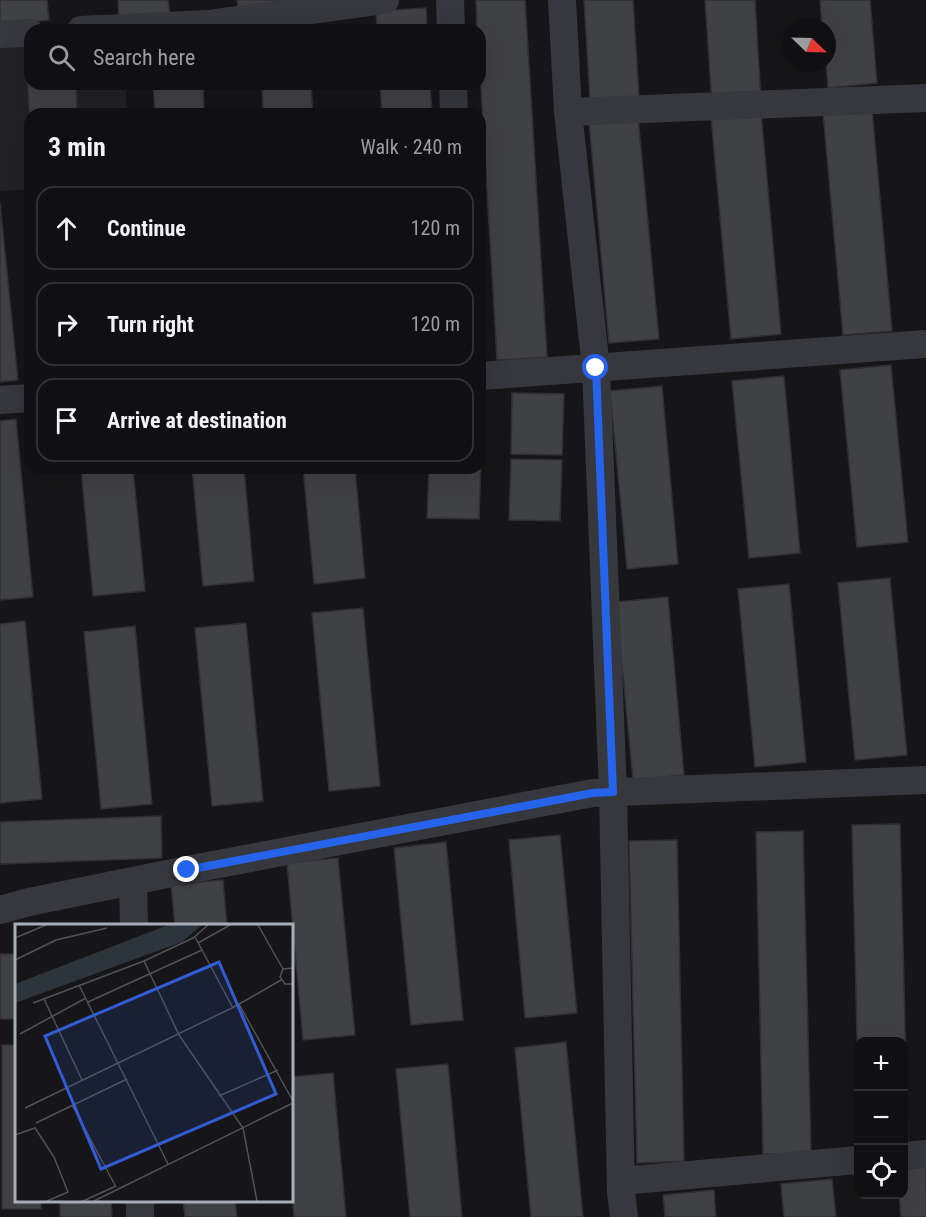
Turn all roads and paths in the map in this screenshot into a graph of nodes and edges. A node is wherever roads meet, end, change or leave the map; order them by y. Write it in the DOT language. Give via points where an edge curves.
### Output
graph roads {
  1 [pos="385,0"];
  2 [pos="450,0"];
  3 [pos="562,0"];
  4 [pos="208,24"];
  5 [pos="451,24"];
  6 [pos="24,33"];
  7 [pos="0,34"];
  8 [pos="453,90"];
  9 [pos="926,98"];
  10 [pos="454,108"];
  11 [pos="568,112"];
  12 [pos="926,344"];
  13 [pos="596,368"];
  14 [pos="486,376"];
  15 [pos="24,398"];
  16 [pos="0,400"];
  17 [pos="926,780"];
  18 [pos="613,792"];
  19 [pos="133,881"];
  20 [pos="0,910"];
  21 [pos="134,924"];
  22 [pos="926,1154"];
  23 [pos="908,1156"];
  24 [pos="854,1160"];
  25 [pos="621,1181"];
  26 [pos="624,1217"];
  1 -- 4 [label="lane"];
  2 -- 5 [label="lane"];
  3 -- 11 [label="lane"];
  6 -- 7 [label="lane"];
  8 -- 10 [label="lane"];
  9 -- 11 [label="lane"];
  11 -- 13 [label="lane"];
  12 -- 13 [label="lane"];
  13 -- 14 [label="lane"];
  13 -- 18 [label="lane"];
  15 -- 16 [label="lane"];
  17 -- 18 [label="lane"];
  18 -- 19 [label="lane"];
  18 -- 25 [label="lane"];
  19 -- 20 [label="lane"];
  19 -- 21 [label="lane"];
  22 -- 23 [label="lane"];
  24 -- 25 [label="lane"];
  25 -- 26 [label="lane"];
}
